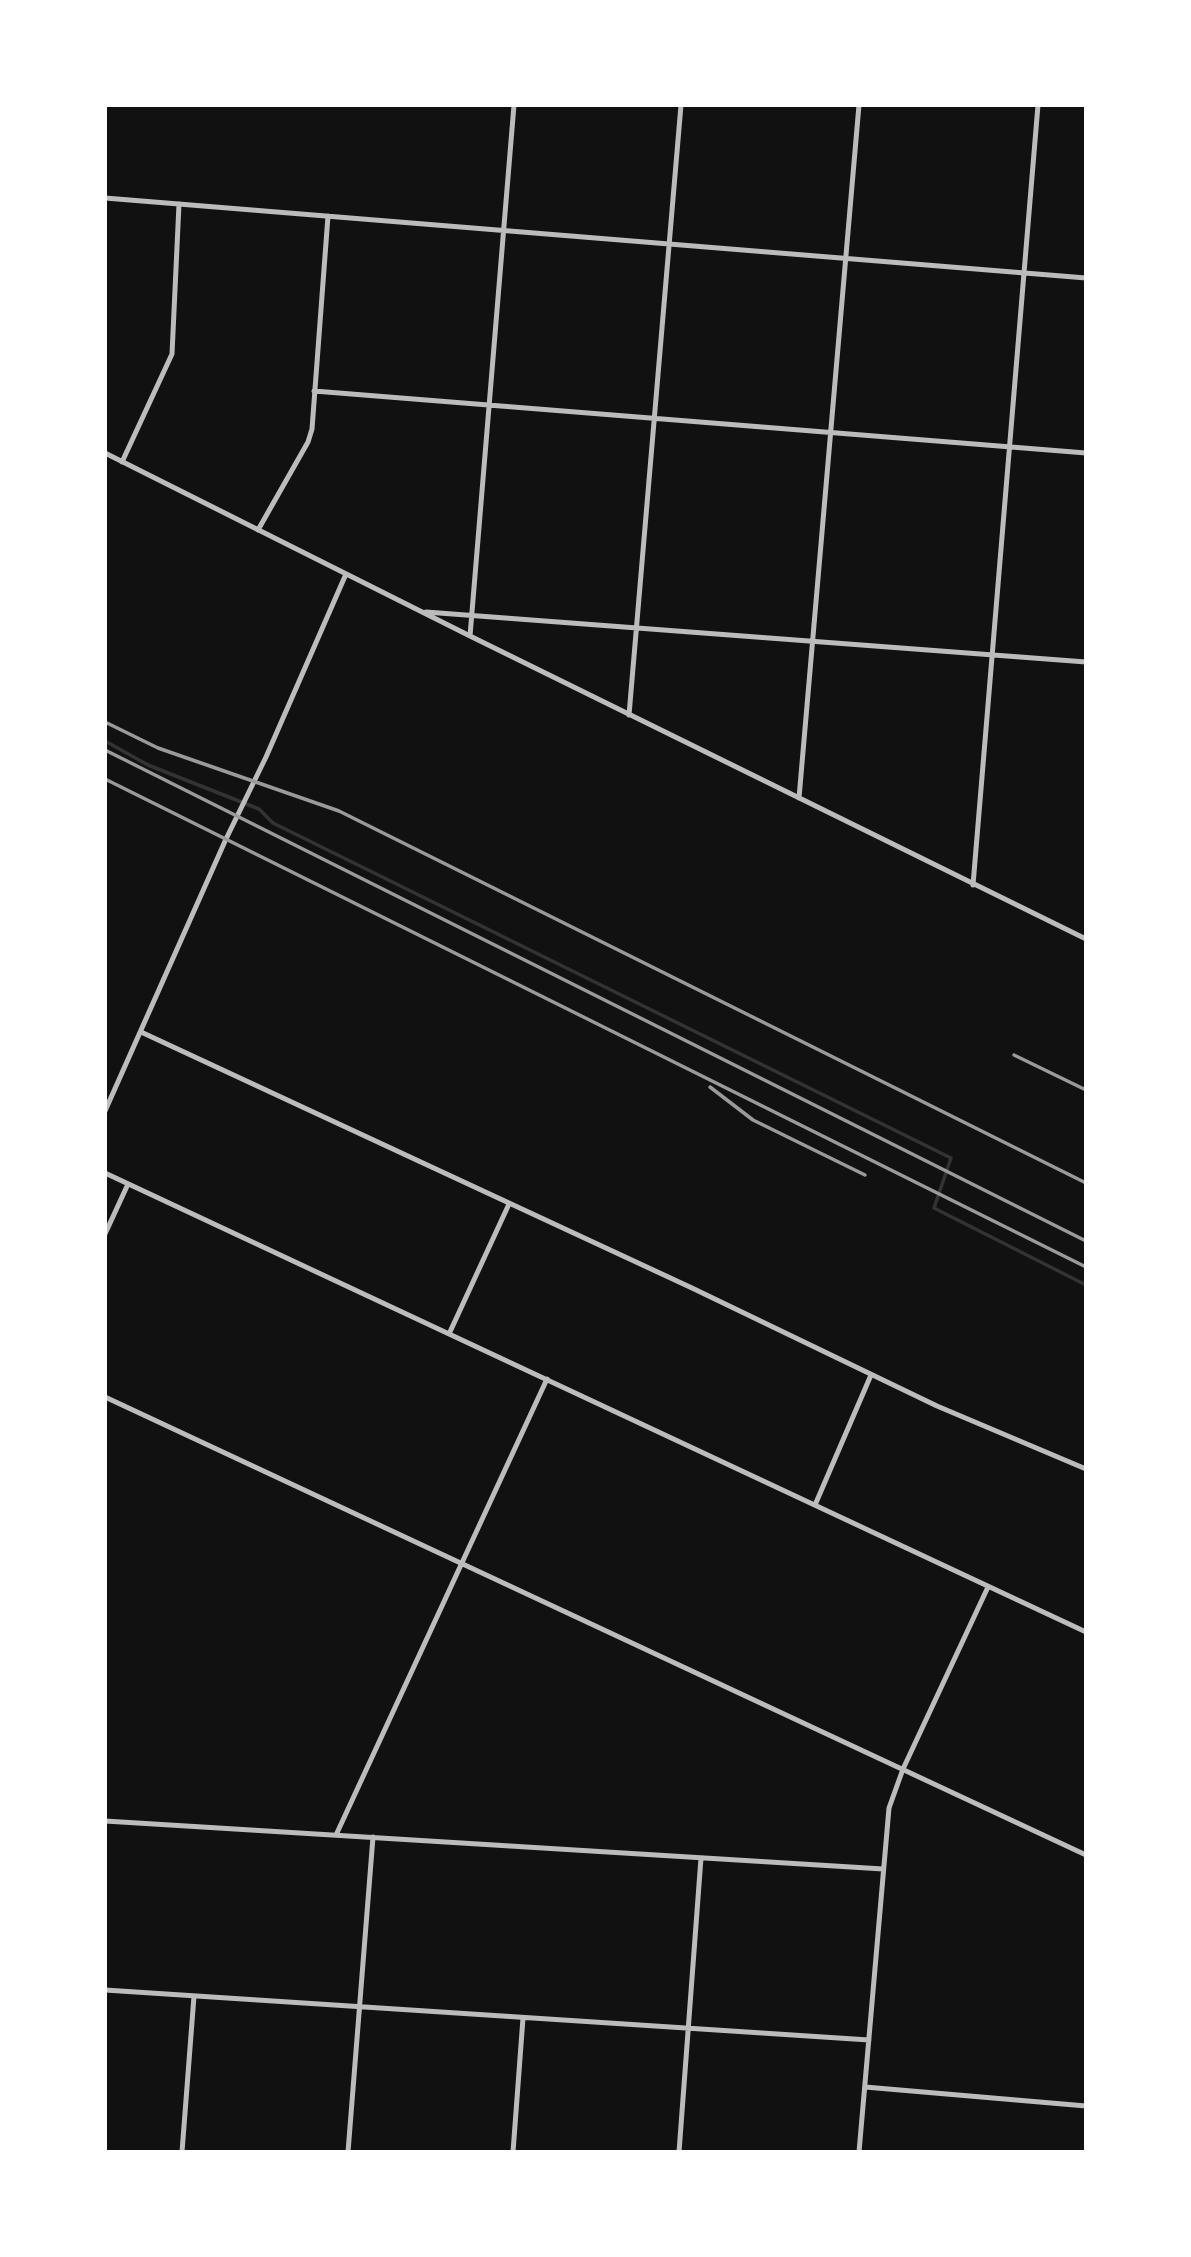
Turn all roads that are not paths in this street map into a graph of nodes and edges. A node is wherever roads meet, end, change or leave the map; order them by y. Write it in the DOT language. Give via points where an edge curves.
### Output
graph roads {
  1 [pos="514,105"];
  2 [pos="681,105"];
  3 [pos="859,105"];
  4 [pos="1038,105"];
  5 [pos="105,198"];
  6 [pos="179,204"];
  7 [pos="328,216"];
  8 [pos="503,230"];
  9 [pos="669,244"];
  10 [pos="845,258"];
  11 [pos="1024,273"];
  12 [pos="1086,278"];
  13 [pos="314,391"];
  14 [pos="488,405"];
  15 [pos="654,419"];
  16 [pos="830,433"];
  17 [pos="1009,447"];
  18 [pos="105,453"];
  19 [pos="1086,453"];
  20 [pos="122,462"];
  21 [pos="258,530"];
  22 [pos="346,574"];
  23 [pos="423,612"];
  24 [pos="471,615"];
  25 [pos="637,627"];
  26 [pos="470,636"];
  27 [pos="812,640"];
  28 [pos="992,654"];
  29 [pos="1086,662"];
  30 [pos="629,715"];
  31 [pos="799,798"];
  32 [pos="973,885"];
  33 [pos="1086,939"];
  34 [pos="141,1032"];
  35 [pos="105,1111"];
  36 [pos="105,1173"];
  37 [pos="128,1184"];
  38 [pos="509,1204"];
  39 [pos="105,1234"];
  40 [pos="449,1334"];
  41 [pos="871,1376"];
  42 [pos="547,1379"];
  43 [pos="105,1397"];
  44 [pos="1086,1469"];
  45 [pos="815,1505"];
  46 [pos="462,1563"];
  47 [pos="988,1587"];
  48 [pos="1086,1632"];
  49 [pos="903,1769"];
  50 [pos="105,1821"];
  51 [pos="336,1835"];
  52 [pos="373,1838"];
  53 [pos="1086,1855"];
  54 [pos="701,1858"];
  55 [pos="883,1869"];
  56 [pos="105,1990"];
  57 [pos="194,1996"];
  58 [pos="359,2007"];
  59 [pos="523,2018"];
  60 [pos="688,2028"];
  61 [pos="869,2040"];
  62 [pos="865,2087"];
  63 [pos="1086,2106"];
  64 [pos="182,2152"];
  65 [pos="348,2152"];
  66 [pos="513,2152"];
  67 [pos="679,2152"];
  68 [pos="859,2152"];
  1 -- 8 [label="street"];
  2 -- 9 [label="street"];
  3 -- 10 [label="street"];
  4 -- 11 [label="street"];
  5 -- 6 [label="street"];
  6 -- 7 [label="street"];
  6 -- 20 [label="street" via="172,354"];
  7 -- 8 [label="street"];
  7 -- 13 [label="street"];
  8 -- 9 [label="street"];
  8 -- 14 [label="street"];
  9 -- 10 [label="street"];
  9 -- 15 [label="street"];
  10 -- 11 [label="street"];
  10 -- 16 [label="street"];
  11 -- 12 [label="street"];
  11 -- 17 [label="street"];
  13 -- 14 [label="street"];
  13 -- 21 [label="street" via="307,442"];
  14 -- 15 [label="street"];
  14 -- 24 [label="street"];
  15 -- 16 [label="street"];
  15 -- 25 [label="street"];
  16 -- 17 [label="street"];
  16 -- 27 [label="street"];
  17 -- 19 [label="street"];
  17 -- 28 [label="street"];
  18 -- 20 [label="street"];
  20 -- 21 [label="street"];
  21 -- 22 [label="street"];
  22 -- 23 [label="street"];
  22 -- 34 [label="street"];
  23 -- 24 [label="street"];
  23 -- 26 [label="street"];
  24 -- 25 [label="street"];
  24 -- 26 [label="street"];
  25 -- 27 [label="street"];
  25 -- 30 [label="street"];
  26 -- 30 [label="street"];
  27 -- 28 [label="street"];
  27 -- 31 [label="street"];
  28 -- 29 [label="street"];
  28 -- 32 [label="street"];
  30 -- 31 [label="street"];
  31 -- 32 [label="street"];
  32 -- 33 [label="street"];
  34 -- 35 [label="street"];
  34 -- 38 [label="street"];
  36 -- 37 [label="street"];
  37 -- 39 [label="street"];
  37 -- 40 [label="street"];
  38 -- 40 [label="street"];
  38 -- 41 [label="street"];
  40 -- 42 [label="street"];
  41 -- 44 [label="street"];
  41 -- 45 [label="street"];
  42 -- 45 [label="street"];
  42 -- 46 [label="street"];
  43 -- 46 [label="street"];
  45 -- 47 [label="street"];
  46 -- 49 [label="street"];
  46 -- 51 [label="street"];
  47 -- 48 [label="street"];
  47 -- 49 [label="street"];
  49 -- 53 [label="street"];
  49 -- 55 [label="street" via="888,1808"];
  50 -- 51 [label="street"];
  51 -- 52 [label="street"];
  52 -- 54 [label="street"];
  52 -- 58 [label="street"];
  54 -- 55 [label="street"];
  54 -- 60 [label="street"];
  55 -- 61 [label="street"];
  56 -- 57 [label="street"];
  57 -- 58 [label="street"];
  57 -- 64 [label="street"];
  58 -- 59 [label="street"];
  58 -- 65 [label="street"];
  59 -- 60 [label="street"];
  59 -- 66 [label="street"];
  60 -- 61 [label="street"];
  60 -- 67 [label="street"];
  61 -- 62 [label="street"];
  62 -- 63 [label="street"];
  62 -- 68 [label="street"];
}
